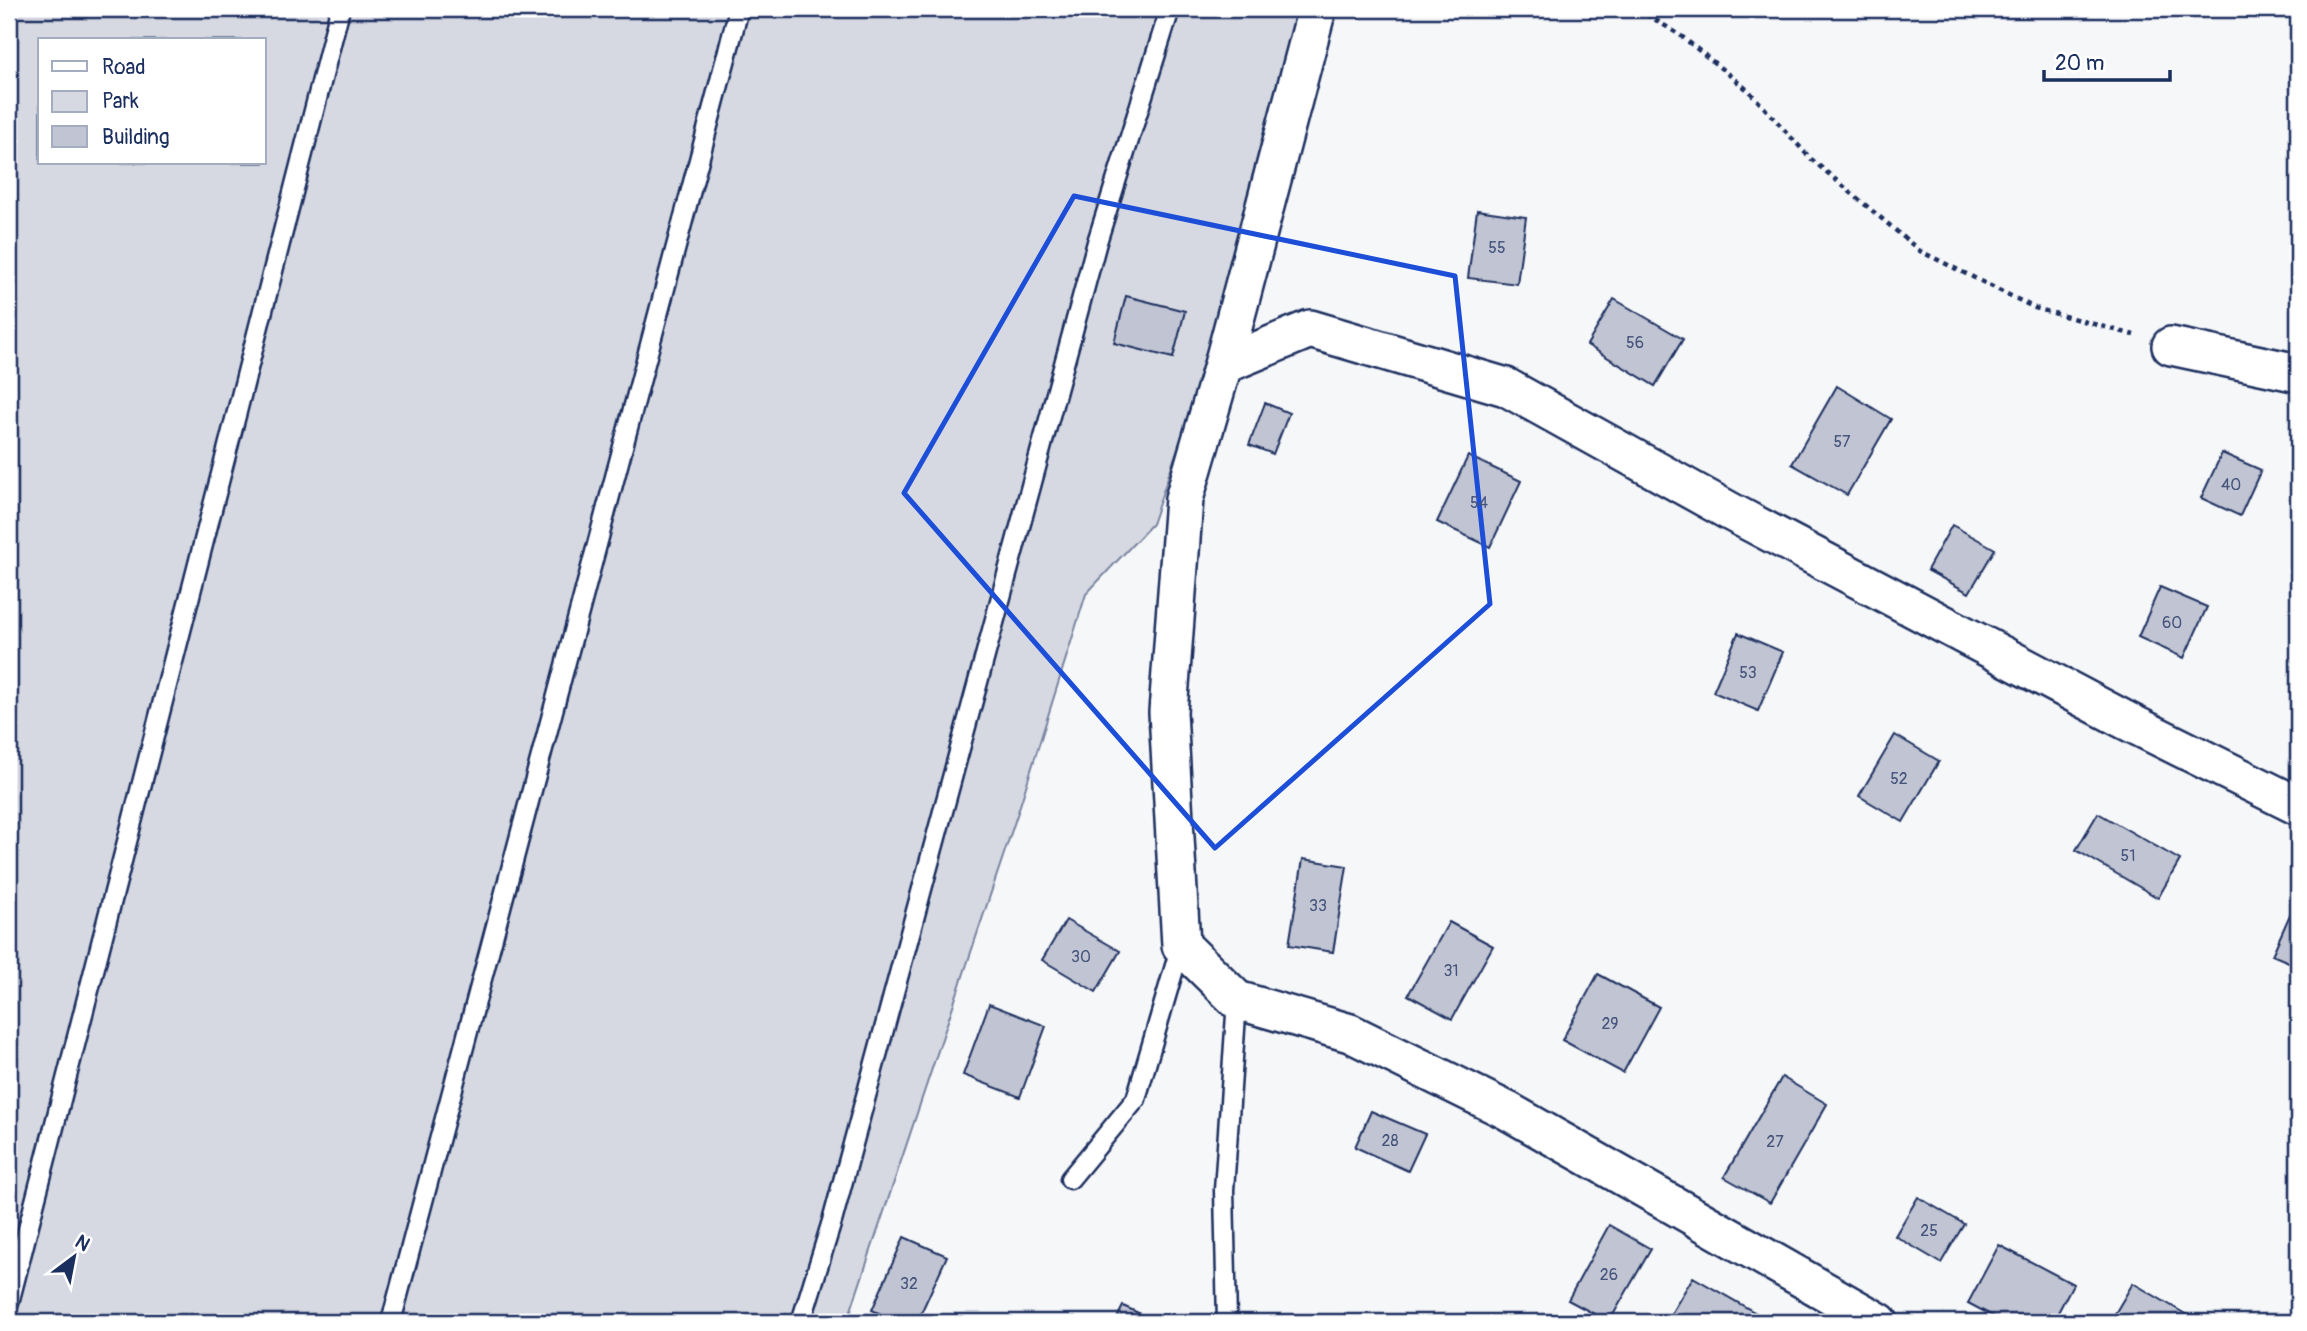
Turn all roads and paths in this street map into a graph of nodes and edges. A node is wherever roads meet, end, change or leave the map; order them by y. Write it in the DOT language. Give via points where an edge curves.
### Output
graph roads {
  1 [pos="340,9"];
  2 [pos="739,9"];
  3 [pos="1170,9"];
  4 [pos="1317,9"];
  5 [pos="1638,9"];
  6 [pos="2171,346"];
  7 [pos="1223,365"];
  8 [pos="2298,373"];
  9 [pos="2298,806"];
  10 [pos="1181,945"];
  11 [pos="1237,1000"];
  12 [pos="1070,1179"];
  13 [pos="9,1303"];
  14 [pos="391,1322"];
  15 [pos="800,1322"];
  16 [pos="1227,1322"];
  17 [pos="1879,1322"];
  1 -- 13 [label="lane"];
  2 -- 14 [label="lane"];
  3 -- 15 [label="lane" via="1097,242 837,1205"];
  4 -- 7 [label="street"];
  5 -- 6 [label="path" via="1680,35 1749,91 1810,158 1920,251 2035,308"];
  6 -- 8 [label="street"];
  7 -- 9 [label="street" via="1310,329 1506,387 1731,512"];
  7 -- 10 [label="street" via="1184,499 1169,699"];
  10 -- 11 [label="street"];
  10 -- 12 [label="lane" via="1136,1099"];
  11 -- 16 [label="lane" via="1224,1190"];
  11 -- 17 [label="street" via="1350,1033 1496,1105"];
}
